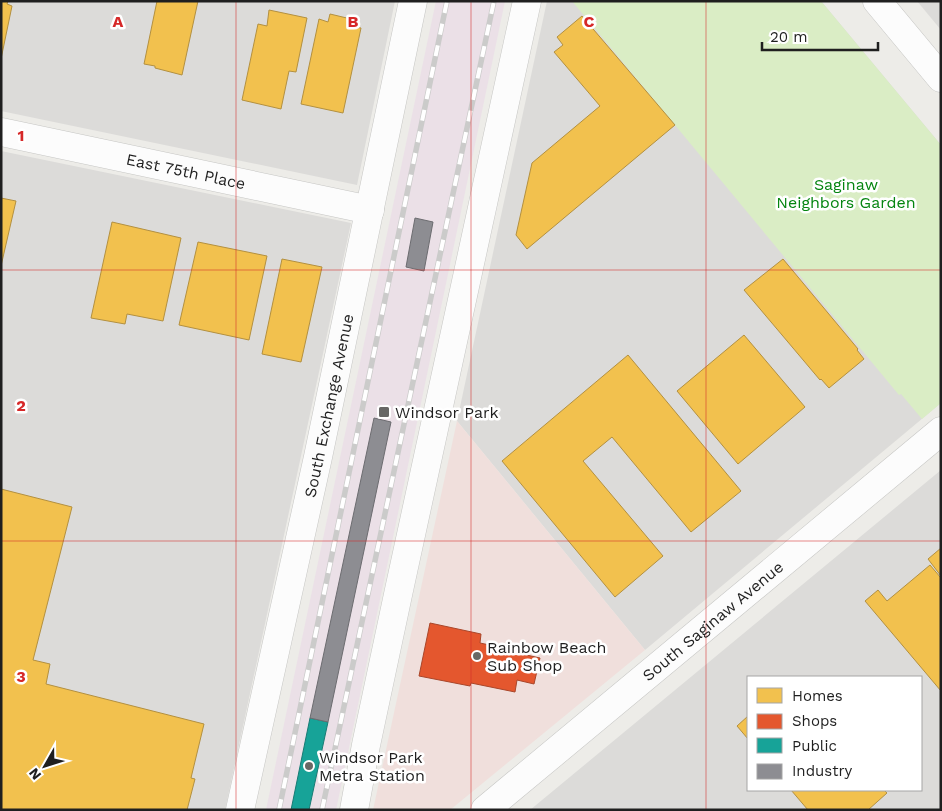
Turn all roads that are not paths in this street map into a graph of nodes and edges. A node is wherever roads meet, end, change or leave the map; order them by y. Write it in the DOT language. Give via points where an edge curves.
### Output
graph roads {
  1 [pos="414,1"];
  2 [pos="527,1"];
  3 [pos="877,1"];
  4 [pos="941,78"];
  5 [pos="1,132"];
  6 [pos="370,210"];
  7 [pos="941,431"];
  8 [pos="240,810"];
  9 [pos="354,810"];
  10 [pos="485,810"];
  1 -- 6 [label="street, South Exchange Avenue"];
  2 -- 9 [label="street"];
  3 -- 4 [label="street"];
  5 -- 6 [label="street, East 75th Place"];
  6 -- 8 [label="street, South Exchange Avenue"];
  7 -- 10 [label="street, South Saginaw Avenue"];
}
